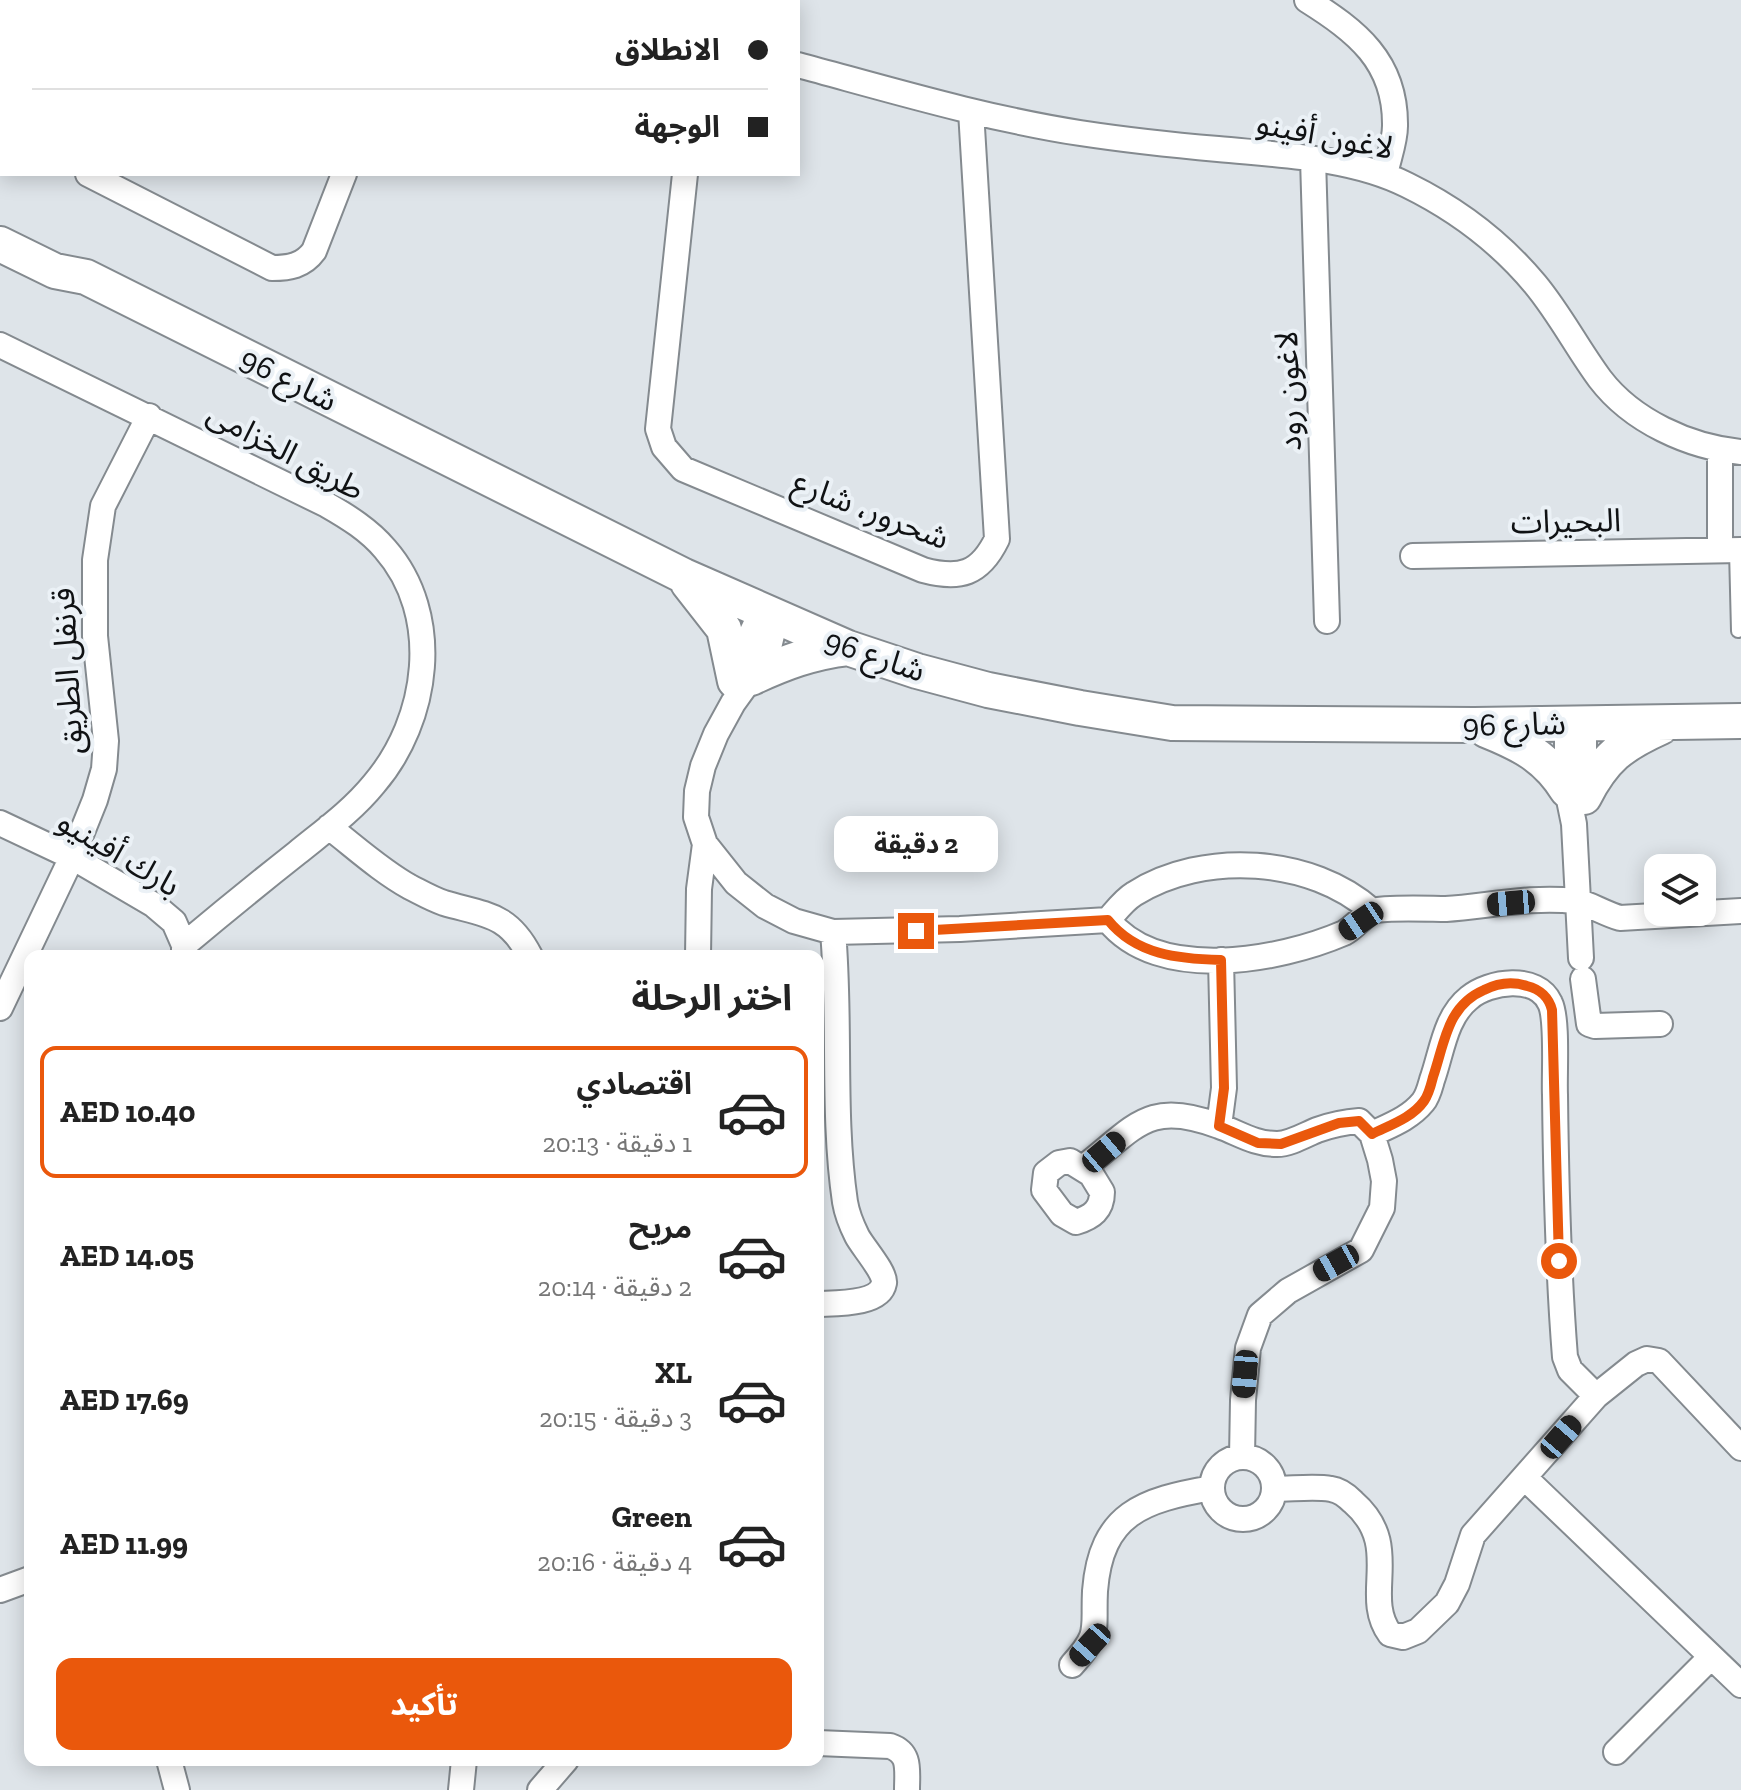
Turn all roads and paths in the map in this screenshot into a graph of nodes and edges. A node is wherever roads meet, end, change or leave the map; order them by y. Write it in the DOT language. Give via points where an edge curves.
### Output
graph roads {
  1 [pos="1307,0"];
  2 [pos="800,66"];
  3 [pos="971,111"];
  4 [pos="1313,159"];
  5 [pos="1385,175"];
  6 [pos="92,176"];
  7 [pos="343,176"];
  8 [pos="685,176"];
  9 [pos="0,223"];
  10 [pos="0,244"];
  11 [pos="86,277"];
  12 [pos="0,345"];
  13 [pos="149,416"];
  14 [pos="1730,451"];
  15 [pos="1732,550"];
  16 [pos="1413,556"];
  17 [pos="684,576"];
  18 [pos="767,613"];
  19 [pos="1327,621"];
  20 [pos="1738,631"];
  21 [pos="848,648"];
  22 [pos="740,687"];
  23 [pos="1741,721"];
  24 [pos="1670,723"];
  25 [pos="1575,724"];
  26 [pos="1474,725"];
  27 [pos="1575,804"];
  28 [pos="0,823"];
  29 [pos="329,827"];
  30 [pos="705,844"];
  31 [pos="72,857"];
  32 [pos="1578,901"];
  33 [pos="1372,911"];
  34 [pos="1741,911"];
  35 [pos="1108,920"];
  36 [pos="833,932"];
  37 [pos="28,950"];
  38 [pos="184,950"];
  39 [pos="527,950"];
  40 [pos="698,950"];
  41 [pos="24,958"];
  42 [pos="1221,960"];
  43 [pos="0,1008"];
  44 [pos="1660,1024"];
  45 [pos="1219,1126"];
  46 [pos="1372,1134"];
  47 [pos="1084,1167"];
  48 [pos="824,1304"];
  49 [pos="1596,1396"];
  50 [pos="1741,1448"];
  51 [pos="1242,1457"];
  52 [pos="1525,1478"];
  53 [pos="1212,1488"];
  54 [pos="1275,1489"];
  55 [pos="24,1581"];
  56 [pos="0,1590"];
  57 [pos="1711,1657"];
  58 [pos="1072,1665"];
  59 [pos="1741,1685"];
  60 [pos="824,1743"];
  61 [pos="1616,1752"];
  62 [pos="171,1766"];
  63 [pos="463,1766"];
  64 [pos="561,1766"];
  65 [pos="177,1790"];
  66 [pos="461,1790"];
  67 [pos="540,1790"];
  68 [pos="907,1790"];
  1 -- 5 [label="street" via="1355,34 1384,70 1395,127"];
  2 -- 3 [label="street, لاغون أفينو"];
  3 -- 4 [label="street, لاغون أفينو" via="1081,133"];
  3 -- 8 [label="street, شحرور، شارع" via="997,539 988,558 965,574 923,570 683,469 664,447 658,429"];
  4 -- 5 [label="street, لاغون أفينو"];
  4 -- 19 [label="street, لاغون رود"];
  5 -- 14 [label="street, لاغون أفينو" via="1452,210 1515,262 1551,304 1600,380 1631,409 1667,431"];
  6 -- 7 [label="street" via="272,268 287,268 308,260 314,251"];
  9 -- 11 [label="street, شارع 96" via="61,254"];
  10 -- 11 [label="street, شارع 96" via="55,271"];
  11 -- 17 [label="street, شارع 96"];
  12 -- 13 [label="street, طريق الخزامى"];
  13 -- 29 [label="street, طريق الخزامى" via="353,520 385,549 408,585 423,651 417,700 399,747 377,781"];
  13 -- 31 [label="street, قرنفل الطريق" via="103,506 93,602 104,769"];
  14 -- 15 [label="street"];
  15 -- 16 [label="street, البحيرات"];
  15 -- 20 [label="lane"];
  17 -- 18 [label="street, شارع 96"];
  17 -- 22 [label="street" via="724,629"];
  18 -- 21 [label="street, شارع 96"];
  18 -- 22 [label="street" via="772,635 767,656"];
  21 -- 22 [label="street" via="795,658"];
  21 -- 26 [label="street, شارع 96" via="988,690 1172,723"];
  22 -- 30 [label="street" via="703,766 697,791 696,817"];
  23 -- 24 [label="street, شارع 96"];
  24 -- 25 [label="street, شارع 96"];
  24 -- 27 [label="street" via="1609,757"];
  25 -- 26 [label="street, شارع 96"];
  25 -- 27 [label="street"];
  26 -- 27 [label="street" via="1525,745 1544,760"];
  27 -- 32 [label="street"];
  28 -- 31 [label="street, بارك أفينيو"];
  29 -- 38 [label="street, طريق الخزامى"];
  29 -- 39 [label="street" via="406,885 508,925"];
  30 -- 36 [label="street" via="736,883 765,906"];
  30 -- 40 [label="street"];
  31 -- 37 [label="street, قرنفل الطريق"];
  31 -- 38 [label="street, بارك أفينيو" via="154,905 174,922"];
  32 -- 33 [label="street"];
  32 -- 34 [label="street" via="1620,918"];
  32 -- 44 [label="street" via="1589,1024"];
  33 -- 35 [label="street" via="1338,887 1301,873 1259,865 1220,866 1172,876 1133,895"];
  33 -- 42 [label="street" via="1345,932 1300,948"];
  35 -- 36 [label="street"];
  35 -- 42 [label="street" via="1136,945 1160,954"];
  36 -- 48 [label="street" via="841,1176 847,1215 884,1284 879,1293 862,1301"];
  41 -- 43 [label="street, قرنفل الطريق"];
  42 -- 45 [label="street" via="1224,1088"];
  45 -- 46 [label="street" via="1258,1143 1281,1144 1359,1121"];
  45 -- 47 [label="street" via="1155,1115"];
  46 -- 49 [label="street" via="1409,1116 1426,1099 1449,1023 1471,996 1509,983 1528,986 1550,1002 1565,1357 1570,1370"];
  46 -- 51 [label="street" via="1384,1181 1382,1208 1361,1250 1288,1291 1260,1315 1248,1348"];
  49 -- 50 [label="street" via="1636,1364 1659,1361"];
  49 -- 52 [label="street"];
  51 -- 53 [label="street" via="1221,1466"];
  51 -- 54 [label="street" via="1266,1466"];
  52 -- 54 [label="street" via="1473,1535 1447,1603 1418,1631 1403,1637 1390,1634 1381,1623 1380,1543 1357,1505 1334,1489"];
  52 -- 57 [label="street"];
  53 -- 54 [label="street" via="1217,1506 1243,1519 1268,1507"];
  53 -- 58 [label="street" via="1139,1508 1118,1523 1099,1563 1090,1645"];
  55 -- 56 [label="street"];
  57 -- 59 [label="street"];
  57 -- 61 [label="street"];
  60 -- 68 [label="street" via="900,1749 907,1757"];
  62 -- 65 [label="street"];
  63 -- 66 [label="street"];
  64 -- 67 [label="street"];
}
